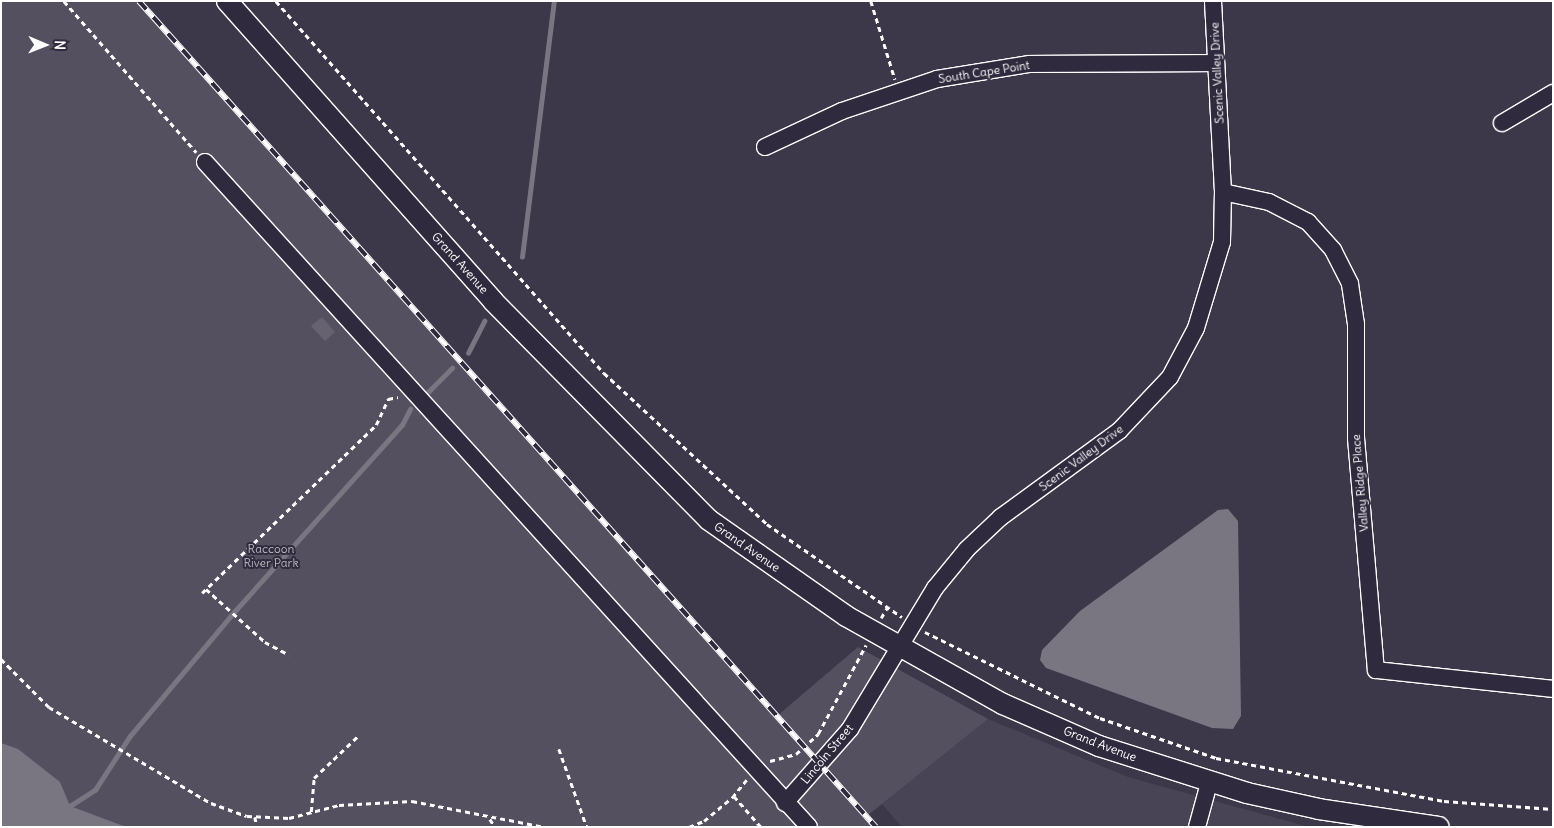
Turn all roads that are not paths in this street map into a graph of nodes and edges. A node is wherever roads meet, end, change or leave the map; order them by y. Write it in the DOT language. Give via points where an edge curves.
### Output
graph roads {
  1 [pos="227,1"];
  2 [pos="1213,1"];
  3 [pos="1216,63"];
  4 [pos="1553,93"];
  5 [pos="1502,123"];
  6 [pos="764,147"];
  7 [pos="205,162"];
  8 [pos="1223,192"];
  9 [pos="899,648"];
  10 [pos="1553,689"];
  11 [pos="1209,783"];
  12 [pos="785,803"];
  13 [pos="809,827"];
  14 [pos="1197,827"];
  15 [pos="1439,827"];
  1 -- 9 [label="main road, Grand Avenue" via="493,300 709,520"];
  2 -- 3 [label="street, Scenic Valley Drive"];
  3 -- 6 [label="street, South Cape Point" via="1030,64 898,90"];
  3 -- 8 [label="street, Scenic Valley Drive"];
  4 -- 5 [label="street"];
  7 -- 12 [label="street" via="418,393"];
  8 -- 9 [label="street, Scenic Valley Drive" via="1222,242 1212,285 1196,328 1170,376 1119,431 1001,517 968,549 935,588"];
  8 -- 10 [label="street, Valley Ridge Place" via="1269,202 1308,222 1333,250 1350,284 1356,324 1356,438 1376,670"];
  9 -- 11 [label="main road, Grand Avenue" via="1003,704 1099,746"];
  9 -- 12 [label="street, Lincoln Street" via="850,729"];
  11 -- 14 [label="street"];
  11 -- 15 [label="main road, Grand Avenue" via="1319,809"];
  12 -- 13 [label="street"];
}
